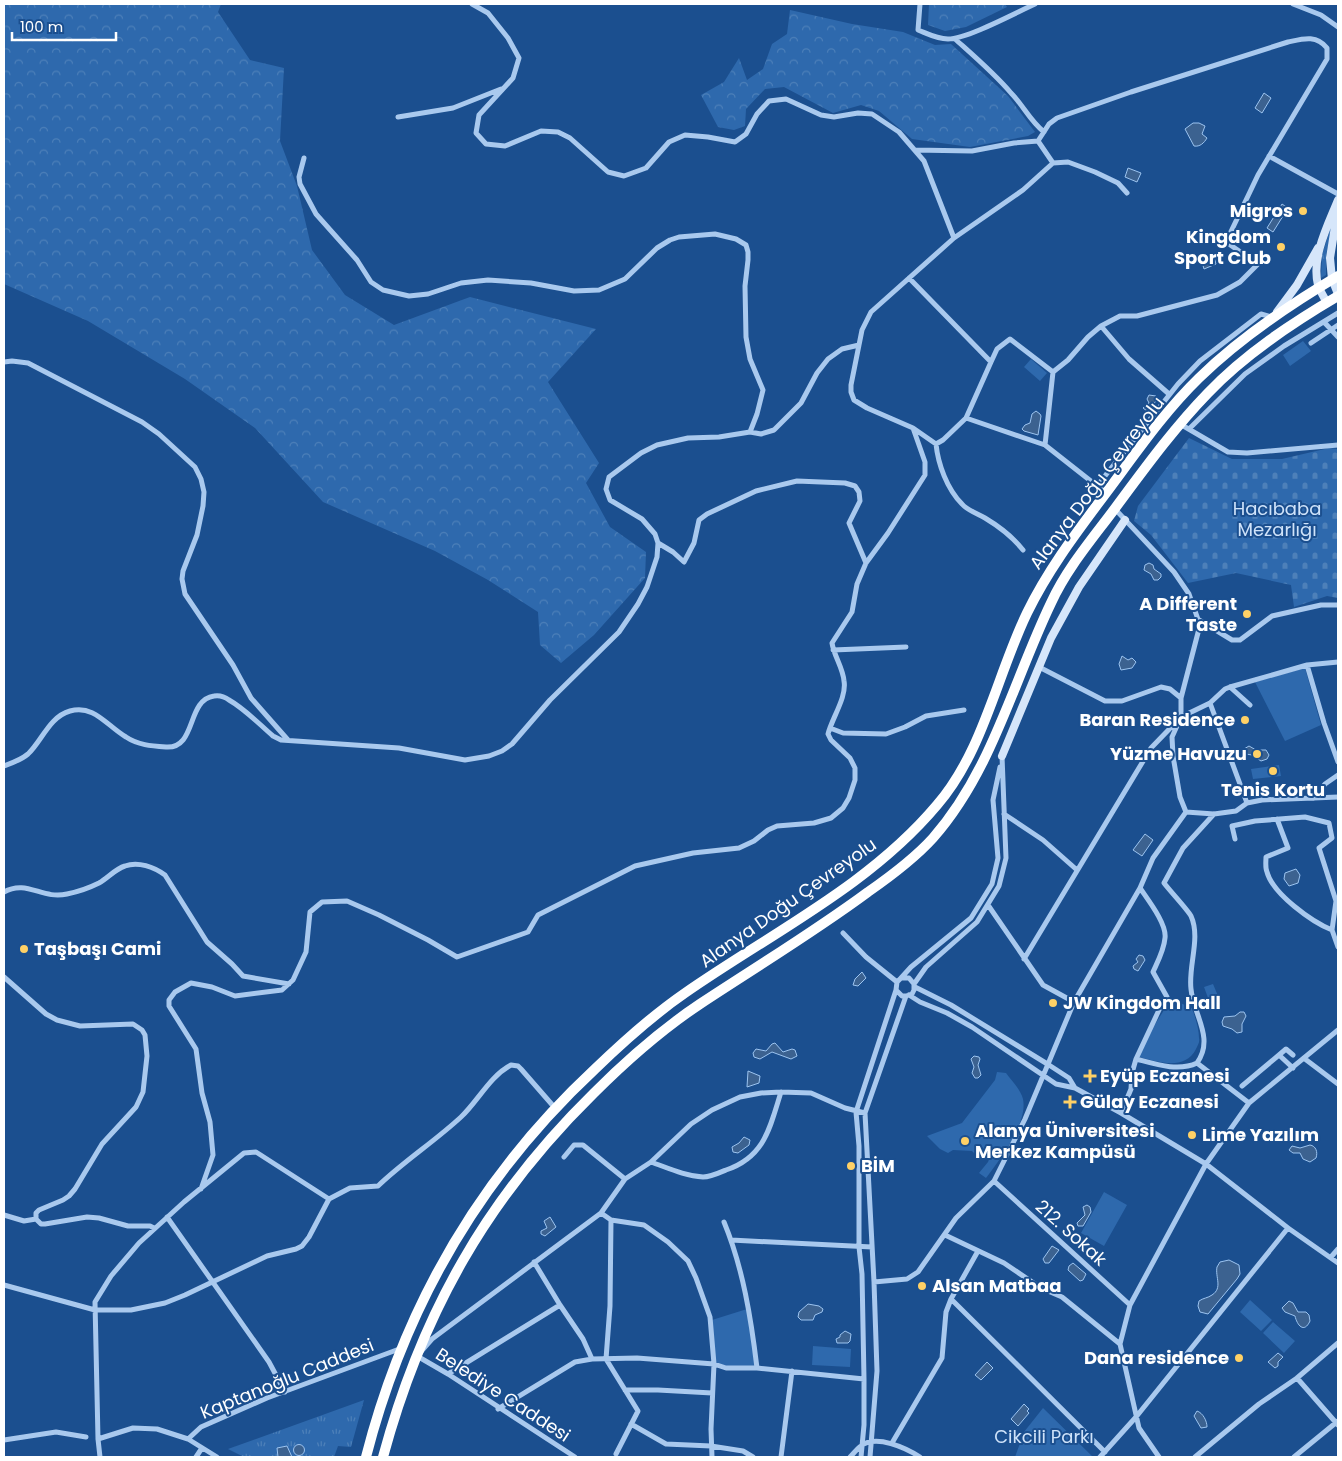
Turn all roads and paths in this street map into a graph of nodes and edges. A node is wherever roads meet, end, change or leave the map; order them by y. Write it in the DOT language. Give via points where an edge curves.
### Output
graph roads {
  1 [pos="472,4"];
  2 [pos="920,4"];
  3 [pos="1035,4"];
  4 [pos="1293,4"];
  5 [pos="1338,27"];
  6 [pos="955,39"];
  7 [pos="504,88"];
  8 [pos="398,116"];
  9 [pos="1044,132"];
  10 [pos="1038,141"];
  11 [pos="915,150"];
  12 [pos="1269,156"];
  13 [pos="304,158"];
  14 [pos="1053,163"];
  15 [pos="1127,193"];
  16 [pos="1338,194"];
  17 [pos="1338,200"];
  18 [pos="1338,206"];
  19 [pos="954,238"];
  20 [pos="1332,245"];
  21 [pos="1319,246"];
  22 [pos="1338,254"];
  23 [pos="909,278"];
  24 [pos="1335,278"];
  25 [pos="1318,287"];
  26 [pos="1338,295"];
  27 [pos="1327,302"];
  28 [pos="1338,313"];
  29 [pos="1273,317"];
  30 [pos="1324,322"];
  31 [pos="1338,325"];
  32 [pos="1101,326"];
  33 [pos="1331,330"];
  34 [pos="1338,337"];
  35 [pos="1311,343"];
  36 [pos="859,345"];
  37 [pos="4,362"];
  38 [pos="991,362"];
  39 [pos="1053,372"];
  40 [pos="1169,394"];
  41 [pos="966,418"];
  42 [pos="1184,427"];
  43 [pos="913,428"];
  44 [pos="750,432"];
  45 [pos="936,444"];
  46 [pos="1045,445"];
  47 [pos="1338,445"];
  48 [pos="1097,486"];
  49 [pos="1106,493"];
  50 [pos="1115,509"];
  51 [pos="1125,520"];
  52 [pos="658,544"];
  53 [pos="1023,550"];
  54 [pos="866,563"];
  55 [pos="1338,604"];
  56 [pos="1199,620"];
  57 [pos="906,647"];
  58 [pos="833,650"];
  59 [pos="1338,662"];
  60 [pos="1307,665"];
  61 [pos="1039,667"];
  62 [pos="1230,687"];
  63 [pos="1181,698"];
  64 [pos="1210,703"];
  65 [pos="1250,705"];
  66 [pos="964,710"];
  67 [pos="1181,717"];
  68 [pos="830,728"];
  69 [pos="288,740"];
  70 [pos="1002,756"];
  71 [pos="1338,762"];
  72 [pos="4,766"];
  73 [pos="1338,776"];
  74 [pos="1338,797"];
  75 [pos="1314,798"];
  76 [pos="1247,802"];
  77 [pos="1186,812"];
  78 [pos="1004,814"];
  79 [pos="1214,814"];
  80 [pos="1277,819"];
  81 [pos="1235,839"];
  82 [pos="1077,870"];
  83 [pos="1140,888"];
  84 [pos="4,892"];
  85 [pos="988,905"];
  86 [pos="1332,930"];
  87 [pos="843,933"];
  88 [pos="1338,947"];
  89 [pos="1024,959"];
  90 [pos="4,976"];
  91 [pos="899,980"];
  92 [pos="288,984"];
  93 [pos="914,986"];
  94 [pos="896,990"];
  95 [pos="908,996"];
  96 [pos="1074,1002"];
  97 [pos="1338,1030"];
  98 [pos="1279,1055"];
  99 [pos="1294,1055"];
  100 [pos="1136,1059"];
  101 [pos="1305,1059"];
  102 [pos="1197,1063"];
  103 [pos="1049,1064"];
  104 [pos="1293,1068"];
  105 [pos="1042,1075"];
  106 [pos="1338,1084"];
  107 [pos="1242,1086"];
  108 [pos="1075,1088"];
  109 [pos="781,1092"];
  110 [pos="1249,1104"];
  111 [pos="555,1108"];
  112 [pos="856,1112"];
  113 [pos="1120,1112"];
  114 [pos="865,1113"];
  115 [pos="564,1156"];
  116 [pos="651,1162"];
  117 [pos="1206,1164"];
  118 [pos="625,1179"];
  119 [pos="994,1181"];
  120 [pos="201,1188"];
  121 [pos="329,1199"];
  122 [pos="601,1213"];
  123 [pos="4,1215"];
  124 [pos="167,1217"];
  125 [pos="36,1219"];
  126 [pos="611,1220"];
  127 [pos="724,1222"];
  128 [pos="154,1228"];
  129 [pos="1288,1228"];
  130 [pos="945,1235"];
  131 [pos="732,1240"];
  132 [pos="859,1247"];
  133 [pos="872,1247"];
  134 [pos="1338,1249"];
  135 [pos="978,1251"];
  136 [pos="1331,1257"];
  137 [pos="534,1262"];
  138 [pos="1338,1263"];
  139 [pos="214,1282"];
  140 [pos="874,1282"];
  141 [pos="4,1285"];
  142 [pos="952,1299"];
  143 [pos="560,1305"];
  144 [pos="1130,1305"];
  145 [pos="95,1310"];
  146 [pos="1338,1343"];
  147 [pos="1120,1344"];
  148 [pos="402,1347"];
  149 [pos="417,1356"];
  150 [pos="592,1359"];
  151 [pos="606,1359"];
  152 [pos="714,1364"];
  153 [pos="757,1368"];
  154 [pos="792,1371"];
  155 [pos="448,1374"];
  156 [pos="1297,1378"];
  157 [pos="864,1379"];
  158 [pos="625,1390"];
  159 [pos="284,1392"];
  160 [pos="712,1393"];
  161 [pos="498,1409"];
  162 [pos="1136,1416"];
  163 [pos="1338,1423"];
  164 [pos="631,1424"];
  165 [pos="86,1437"];
  166 [pos="98,1439"];
  167 [pos="4,1440"];
  168 [pos="188,1440"];
  169 [pos="872,1442"];
  170 [pos="892,1443"];
  171 [pos="862,1445"];
  172 [pos="711,1446"];
  173 [pos="202,1448"];
  174 [pos="1105,1452"];
  175 [pos="617,1456"];
  176 [pos="100,1457"];
  177 [pos="196,1457"];
  178 [pos="216,1457"];
  179 [pos="366,1457"];
  180 [pos="383,1457"];
  181 [pos="575,1457"];
  182 [pos="712,1457"];
  183 [pos="754,1457"];
  184 [pos="781,1457"];
  185 [pos="850,1457"];
  186 [pos="861,1457"];
  187 [pos="870,1457"];
  188 [pos="920,1457"];
  189 [pos="1100,1457"];
  190 [pos="1159,1457"];
  191 [pos="1195,1457"];
  192 [pos="1294,1457"];
  1 -- 7 [label="street" via="488,13 519,58 513,78"];
  2 -- 6 [label="street" via="918,30 936,37"];
  3 -- 6 [label="street"];
  4 -- 5 [label="street" via="1321,15"];
  6 -- 9 [label="street" via="1003,83"];
  7 -- 8 [label="street" via="454,108"];
  7 -- 11 [label="street" via="479,115 476,133 486,144 505,146 541,131 558,132 570,138 608,172 624,176 646,168 670,142 685,135 734,142 746,134 769,101 777,100 786,100 821,116 872,114 899,132"];
  9 -- 10 [label="street"];
  9 -- 12 [label="street" via="1057,118 1131,92 1288,42 1309,38 1320,41 1327,48 1327,59"];
  10 -- 11 [label="street" via="972,150"];
  10 -- 14 [label="street"];
  11 -- 19 [label="street" via="930,173"];
  12 -- 16 [label="street"];
  12 -- 32 [label="street" via="1226,242 1258,264 1240,282 1217,295 1137,316 1120,316"];
  13 -- 44 [label="street" via="300,184 322,222 357,260 370,282 383,290 409,296 488,280 574,291 599,290 625,279 657,248 679,237 715,234 746,245 746,337 750,359 763,390"];
  14 -- 15 [label="street" via="1068,162 1095,172 1118,183"];
  14 -- 19 [label="street" via="1023,190"];
  17 -- 21 [label="street"];
  18 -- 20 [label="street"];
  19 -- 23 [label="street"];
  20 -- 22 [label="street"];
  20 -- 24 [label="street" via="1330,258"];
  21 -- 25 [label="street"];
  21 -- 29 [label="street" via="1298,285"];
  23 -- 36 [label="street" via="871,312"];
  23 -- 38 [label="street"];
  24 -- 25 [label="highway, Alanya Doğu Çevreyolu"];
  24 -- 26 [label="street"];
  25 -- 27 [label="street"];
  25 -- 29 [label="highway, Alanya Doğu Çevreyolu"];
  26 -- 27 [label="highway, Alanya Doğu Çevreyolu"];
  27 -- 42 [label="highway, Alanya Doğu Çevreyolu" via="1242,362 1208,392"];
  28 -- 30 [label="street"];
  29 -- 40 [label="street" via="1261,314 1247,324 1200,361"];
  29 -- 49 [label="highway, Alanya Doğu Çevreyolu" via="1236,345 1187,391"];
  30 -- 33 [label="street"];
  30 -- 42 [label="street" via="1245,374"];
  31 -- 33 [label="street"];
  32 -- 39 [label="street"];
  32 -- 40 [label="street" via="1129,359"];
  33 -- 34 [label="street"];
  33 -- 35 [label="street"];
  36 -- 43 [label="street" via="851,392 854,400"];
  36 -- 44 [label="street" via="842,349 828,359 800,403 774,430 761,434"];
  37 -- 69 [label="street" via="28,363 128,414 159,434 195,468 204,492 203,506 197,535 183,571 185,594 251,698"];
  38 -- 39 [label="street" via="997,349 1010,339"];
  38 -- 41 [label="street"];
  39 -- 46 [label="street"];
  40 -- 48 [label="street"];
  41 -- 45 [label="street"];
  41 -- 46 [label="street"];
  42 -- 47 [label="street" via="1228,452"];
  42 -- 50 [label="highway, Alanya Doğu Çevreyolu"];
  43 -- 45 [label="street"];
  43 -- 54 [label="street" via="925,462 925,475"];
  44 -- 52 [label="street" via="688,438 656,445 609,477 606,489 610,500 642,519 655,534"];
  45 -- 53 [label="street" via="938,460 962,505 998,526"];
  46 -- 48 [label="street"];
  48 -- 49 [label="street"];
  49 -- 111 [label="highway, Alanya Doğu Çevreyolu" via="1056,560 1040,588 970,752 957,777 918,827 851,884 651,1018"];
  50 -- 51 [label="street"];
  50 -- 149 [label="highway, Alanya Doğu Çevreyolu" via="1054,597 986,757 956,809 932,839 850,906 664,1030 569,1118 506,1192 468,1250 433,1316"];
  51 -- 56 [label="street" via="1174,572 1189,594"];
  51 -- 61 [label="street" via="1079,587"];
  52 -- 54 [label="street" via="684,562 694,542 699,520 707,514 756,491 797,481 846,483 855,486 859,492 860,501 850,523"];
  52 -- 69 [label="street" via="650,579 630,618 502,751 464,760 398,748"];
  54 -- 58 [label="street" via="852,612 832,643"];
  55 -- 56 [label="street" via="1272,616 1240,640 1232,640"];
  56 -- 63 [label="street" via="1200,628"];
  57 -- 58 [label="street"];
  58 -- 68 [label="street" via="845,682"];
  59 -- 60 [label="street"];
  60 -- 62 [label="street"];
  60 -- 71 [label="street"];
  61 -- 63 [label="street" via="1105,701 1122,701 1161,687 1170,689"];
  61 -- 70 [label="street"];
  62 -- 64 [label="street"];
  62 -- 65 [label="street"];
  63 -- 67 [label="street"];
  64 -- 67 [label="street"];
  64 -- 76 [label="street"];
  66 -- 68 [label="street" via="926,716 886,734 843,734"];
  67 -- 77 [label="street" via="1172,737 1180,797"];
  67 -- 82 [label="street" via="1151,748"];
  68 -- 92 [label="street" via="831,740 850,758 855,768 849,798 843,808 830,818 777,826 739,848 693,853 635,866 538,915 528,932 457,956 380,914 346,901 322,902 310,912 306,952"];
  69 -- 72 [label="street" via="273,736 229,700 218,696 210,697 199,706 185,738 169,747 136,742 93,713 77,710 58,717 27,755"];
  70 -- 78 [label="street"];
  70 -- 91 [label="street" via="994,800 998,858 992,884 971,918"];
  73 -- 75 [label="street" via="1325,784"];
  74 -- 75 [label="street"];
  75 -- 76 [label="street"];
  76 -- 79 [label="street" via="1236,811"];
  77 -- 79 [label="street"];
  77 -- 83 [label="street" via="1152,858"];
  78 -- 82 [label="street"];
  78 -- 85 [label="street" via="1006,858 999,886"];
  79 -- 102 [label="street" via="1183,848 1164,883 1190,916 1194,932 1190,989 1204,1031 1204,1050"];
  80 -- 81 [label="street" via="1232,826"];
  80 -- 86 [label="street" via="1288,848 1266,857 1266,873 1279,893 1320,925"];
  80 -- 86 [label="street" via="1305,816 1328,823 1332,838 1319,848 1336,901"];
  82 -- 89 [label="street"];
  83 -- 96 [label="street"];
  83 -- 100 [label="street" via="1166,935 1153,972 1167,998"];
  84 -- 92 [label="street" via="18,887 53,896 65,895 100,882 126,865 145,865 164,874 207,942 243,976"];
  85 -- 89 [label="street"];
  85 -- 93 [label="street" via="977,922 926,967"];
  86 -- 88 [label="street"];
  87 -- 91 [label="street" via="866,957"];
  89 -- 96 [label="street" via="1043,985"];
  90 -- 125 [label="street" via="57,1020 80,1026 133,1024 145,1035 147,1056 143,1092 136,1107 102,1144 75,1190 63,1200 39,1210"];
  91 -- 93 [label="street" via="909,978"];
  91 -- 94 [label="street"];
  92 -- 120 [label="street" via="282,990 235,996 191,983 175,992 169,1000 169,1006 196,1049 210,1122 213,1155"];
  93 -- 95 [label="street" via="913,993"];
  93 -- 103 [label="street"];
  94 -- 95 [label="street" via="900,995"];
  94 -- 112 [label="street"];
  95 -- 105 [label="street" via="972,1027"];
  95 -- 114 [label="street"];
  96 -- 103 [label="street"];
  97 -- 101 [label="street"];
  98 -- 99 [label="street" via="1286,1048"];
  98 -- 104 [label="street"];
  98 -- 107 [label="street"];
  100 -- 102 [label="street" via="1174,1067"];
  100 -- 113 [label="street" via="1131,1089"];
  101 -- 104 [label="street"];
  101 -- 106 [label="street"];
  102 -- 110 [label="street"];
  103 -- 105 [label="street"];
  103 -- 108 [label="street" via="1069,1078"];
  104 -- 110 [label="street"];
  105 -- 108 [label="street" via="1056,1084"];
  105 -- 119 [label="street" via="1025,1119"];
  108 -- 113 [label="street"];
  109 -- 112 [label="street" via="811,1093"];
  109 -- 116 [label="street" via="740,1097 712,1110 691,1124"];
  109 -- 116 [label="street" via="760,1147 737,1166 706,1177 684,1174"];
  110 -- 117 [label="street"];
  111 -- 121 [label="street" via="518,1066 511,1065 497,1076 462,1117 378,1186 350,1188"];
  111 -- 148 [label="highway, Alanya Doğu Çevreyolu" via="494,1181 456,1238"];
  112 -- 114 [label="street"];
  112 -- 132 [label="street"];
  113 -- 117 [label="street"];
  114 -- 133 [label="street"];
  115 -- 118 [label="street" via="574,1146 583,1144"];
  116 -- 118 [label="street"];
  117 -- 129 [label="street"];
  117 -- 144 [label="street"];
  118 -- 122 [label="street"];
  119 -- 130 [label="street" via="956,1218"];
  119 -- 144 [label="street, 212. Sokak"];
  120 -- 121 [label="street" via="244,1153 256,1152"];
  120 -- 124 [label="street"];
  121 -- 139 [label="street" via="302,1246 267,1256"];
  122 -- 126 [label="street"];
  122 -- 137 [label="street"];
  123 -- 125 [label="street" via="24,1221"];
  124 -- 128 [label="street"];
  124 -- 139 [label="street"];
  125 -- 128 [label="street" via="45,1224 87,1217"];
  126 -- 151 [label="street"];
  126 -- 152 [label="street" via="644,1225 688,1261 710,1317"];
  127 -- 131 [label="street"];
  128 -- 145 [label="street" via="123,1259 95,1302"];
  129 -- 136 [label="street"];
  129 -- 162 [label="street"];
  130 -- 135 [label="street"];
  130 -- 140 [label="street" via="912,1276"];
  131 -- 132 [label="street"];
  131 -- 153 [label="street" via="752,1326"];
  132 -- 133 [label="street"];
  132 -- 157 [label="street"];
  133 -- 140 [label="street"];
  134 -- 136 [label="street"];
  135 -- 142 [label="street"];
  135 -- 147 [label="street" via="1062,1297"];
  136 -- 138 [label="street"];
  137 -- 143 [label="street"];
  137 -- 149 [label="street" via="432,1339"];
  139 -- 145 [label="street" via="156,1305 131,1310"];
  139 -- 159 [label="street" via="270,1362"];
  140 -- 169 [label="street" via="877,1371"];
  141 -- 145 [label="street"];
  142 -- 170 [label="street" via="946,1312 942,1358"];
  142 -- 174 [label="street"];
  143 -- 150 [label="street"];
  143 -- 155 [label="street"];
  144 -- 147 [label="street"];
  145 -- 166 [label="street"];
  146 -- 156 [label="street"];
  147 -- 162 [label="street"];
  148 -- 159 [label="street, Kaptanoğlu Caddesi"];
  148 -- 179 [label="highway, Alanya Doğu Çevreyolu"];
  149 -- 155 [label="street, Belediye Caddesi"];
  149 -- 180 [label="highway, Alanya Doğu Çevreyolu"];
  150 -- 151 [label="street"];
  150 -- 161 [label="street" via="575,1362"];
  151 -- 152 [label="street"];
  151 -- 158 [label="street"];
  152 -- 153 [label="street" via="726,1368"];
  152 -- 160 [label="street"];
  153 -- 154 [label="street"];
  154 -- 157 [label="street"];
  154 -- 184 [label="street"];
  155 -- 161 [label="street, Belediye Caddesi"];
  156 -- 163 [label="street"];
  156 -- 191 [label="street" via="1259,1404"];
  157 -- 171 [label="street"];
  158 -- 160 [label="street"];
  158 -- 164 [label="street" via="638,1411"];
  159 -- 168 [label="street, Kaptanoğlu Caddesi" via="201,1427"];
  160 -- 172 [label="street"];
  161 -- 181 [label="street, Belediye Caddesi"];
  162 -- 174 [label="street"];
  162 -- 190 [label="street" via="1139,1428"];
  163 -- 192 [label="street"];
  164 -- 172 [label="street" via="666,1444"];
  164 -- 175 [label="street"];
  165 -- 167 [label="street" via="56,1432"];
  166 -- 168 [label="street, Kaptanoğlu Caddesi" via="133,1428 157,1429"];
  166 -- 176 [label="street"];
  168 -- 173 [label="street"];
  169 -- 170 [label="street"];
  169 -- 171 [label="street"];
  169 -- 187 [label="street"];
  170 -- 188 [label="street"];
  171 -- 185 [label="street"];
  171 -- 186 [label="street"];
  172 -- 182 [label="street"];
  172 -- 183 [label="street" via="743,1451"];
  173 -- 177 [label="street"];
  173 -- 178 [label="street"];
  174 -- 189 [label="street"];
}
